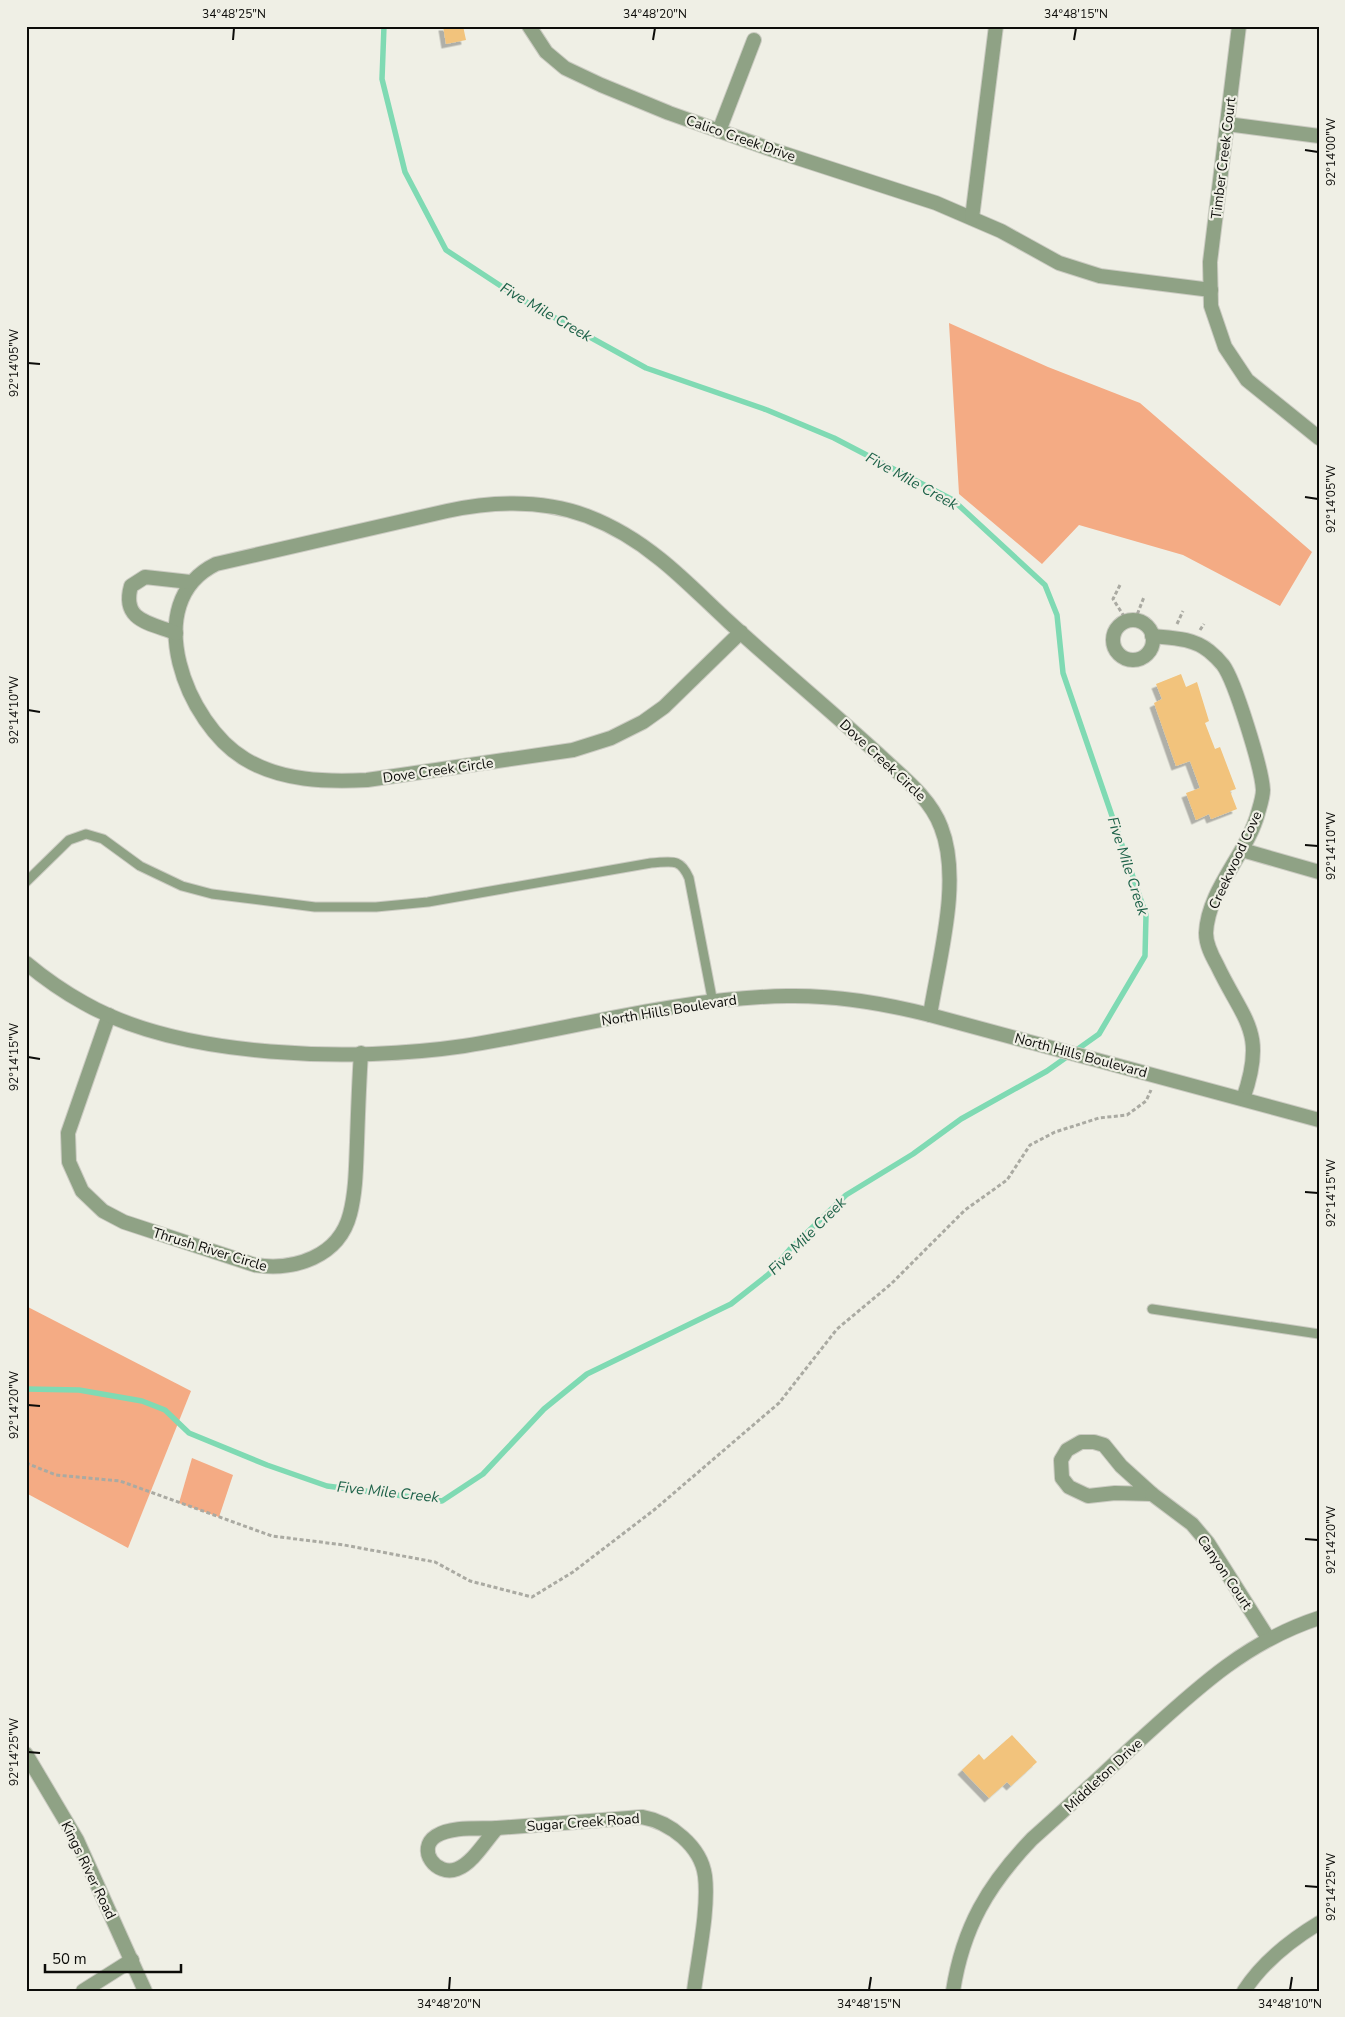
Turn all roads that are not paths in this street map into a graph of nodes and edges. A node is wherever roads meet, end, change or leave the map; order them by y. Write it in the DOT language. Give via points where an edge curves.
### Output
graph roads {
  1 [pos="530,26"];
  2 [pos="996,26"];
  3 [pos="1239,26"];
  4 [pos="754,40"];
  5 [pos="1227,124"];
  6 [pos="719,131"];
  7 [pos="1319,136"];
  8 [pos="972,218"];
  9 [pos="1211,290"];
  10 [pos="1319,438"];
  11 [pos="190,582"];
  12 [pos="741,632"];
  13 [pos="176,633"];
  14 [pos="1152,636"];
  15 [pos="1242,850"];
  16 [pos="1319,872"];
  17 [pos="26,882"];
  18 [pos="26,963"];
  19 [pos="713,1002"];
  20 [pos="109,1015"];
  21 [pos="930,1015"];
  22 [pos="361,1054"];
  23 [pos="1243,1099"];
  24 [pos="1319,1120"];
  25 [pos="1152,1308"];
  26 [pos="1319,1334"];
  27 [pos="1152,1494"];
  28 [pos="1319,1618"];
  29 [pos="1268,1638"];
  30 [pos="26,1754"];
  31 [pos="497,1828"];
  32 [pos="1319,1923"];
  33 [pos="132,1960"];
  34 [pos="83,1991"];
  35 [pos="145,1991"];
  36 [pos="694,1991"];
  37 [pos="953,1991"];
  38 [pos="1244,1991"];
  1 -- 6 [label="street, Calico Creek Drive" via="546,52 565,68"];
  2 -- 8 [label="street"];
  3 -- 5 [label="street, Timber Creek Court"];
  4 -- 6 [label="street"];
  5 -- 7 [label="street"];
  5 -- 9 [label="street, Timber Creek Court" via="1210,262"];
  6 -- 8 [label="street, Calico Creek Drive"];
  8 -- 9 [label="street, Calico Creek Drive" via="1067,266 1100,276"];
  9 -- 10 [label="street" via="1216,326 1233,361 1247,380"];
  11 -- 12 [label="street, Dove Creek Circle" via="201,571 216,564 287,547 482,504 535,504 585,516 626,535 660,558"];
  11 -- 13 [label="street, Dove Creek Circle" via="179,602"];
  11 -- 13 [label="street" via="145,577 131,586 128,598 133,614"];
  12 -- 13 [label="street, Dove Creek Circle" via="664,707 611,738 573,750 334,782 266,769 235,753 219,738 191,693"];
  12 -- 21 [label="street, Dove Creek Circle" via="913,787 929,804 941,825 948,847 951,884"];
  14 -- 14 [label="street" via="1146,625 1131,621 1121,624 1114,635 1115,648 1123,657 1136,660 1147,654"];
  14 -- 15 [label="street, Creekwood Cove" via="1194,642 1223,665 1231,681 1258,762 1263,791 1258,815"];
  15 -- 16 [label="street"];
  15 -- 23 [label="street, Creekwood Cove" via="1219,891 1206,935 1212,956 1253,1033 1252,1067"];
  17 -- 19 [label="lane" via="69,840 86,834 103,839 140,866 182,886 212,894 316,908 428,902 651,863 678,863 689,878"];
  18 -- 20 [label="street, North Hills Boulevard" via="84,1003"];
  19 -- 21 [label="street, North Hills Boulevard" via="788,996 849,998"];
  19 -- 22 [label="street, North Hills Boulevard" via="465,1045"];
  20 -- 22 [label="street, North Hills Boulevard" via="140,1027 225,1046 320,1055"];
  20 -- 22 [label="street, Thrush River Circle" via="68,1133 69,1162 82,1191 103,1210 124,1222 255,1265 274,1268 314,1258 332,1244 346,1224 355,1183"];
  21 -- 23 [label="street, North Hills Boulevard"];
  23 -- 24 [label="street, North Hills Boulevard"];
  25 -- 26 [label="lane"];
  27 -- 27 [label="street, Canyon Court" via="1121,1466 1104,1445 1081,1442 1067,1450 1061,1460 1062,1478 1069,1486 1088,1496"];
  27 -- 29 [label="street, Canyon Court" via="1192,1524 1208,1543"];
  28 -- 29 [label="street, Middleton Drive"];
  29 -- 37 [label="street, Middleton Drive" via="1193,1691 1008,1865 987,1893 970,1928 960,1954"];
  30 -- 33 [label="street, Kings River Road" via="77,1840"];
  31 -- 31 [label="street, Sugar Creek Road" via="444,1832 431,1841 429,1856 438,1868 447,1871 458,1868"];
  31 -- 36 [label="street, Sugar Creek Road" via="642,1817 659,1820 681,1836 701,1861 705,1877"];
  32 -- 38 [label="street" via="1282,1949"];
  33 -- 34 [label="street"];
  33 -- 35 [label="street, Kings River Road"];
}
